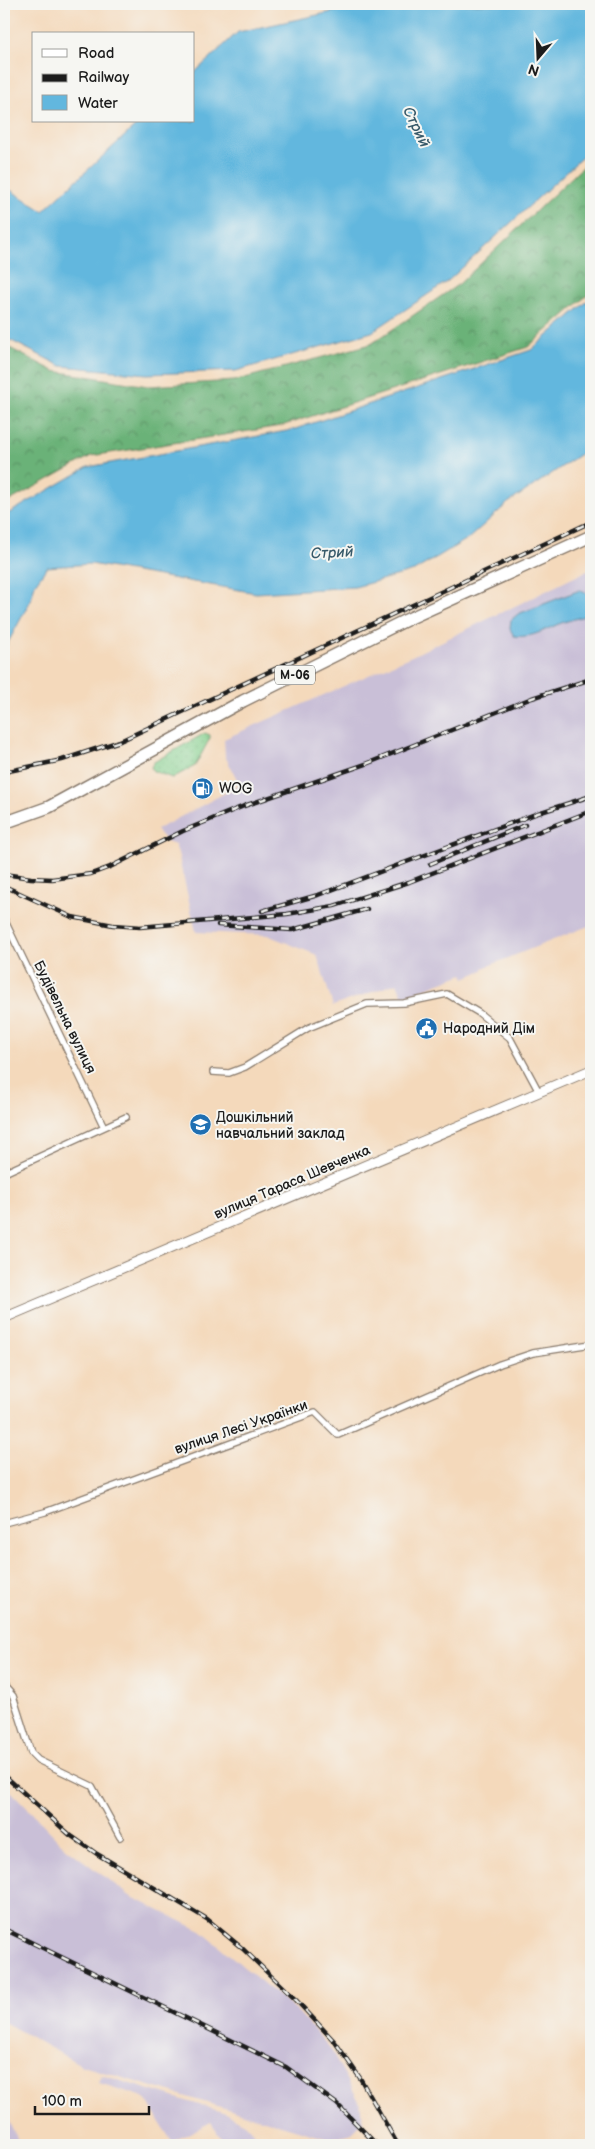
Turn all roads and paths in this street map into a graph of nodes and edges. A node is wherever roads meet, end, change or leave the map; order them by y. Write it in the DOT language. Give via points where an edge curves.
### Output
graph roads {
  1 [pos="591,536"];
  2 [pos="4,823"];
  3 [pos="4,919"];
  4 [pos="591,1070"];
  5 [pos="213,1072"];
  6 [pos="539,1092"];
  7 [pos="126,1117"];
  8 [pos="104,1127"];
  9 [pos="4,1164"];
  10 [pos="6,1173"];
  11 [pos="4,1318"];
  12 [pos="591,1344"];
  13 [pos="4,1523"];
  14 [pos="4,1686"];
  15 [pos="120,1837"];
  1 -- 2 [label="highway, М-06" via="406,620 243,701 49,807"];
  3 -- 8 [label="street, Будівельна вулиця"];
  4 -- 6 [label="street, вулиця Тараса Шевченка"];
  5 -- 6 [label="street" via="229,1073 245,1068 308,1028 367,1004 404,1003 447,994 479,1013 510,1038"];
  6 -- 11 [label="street, вулиця Тараса Шевченка"];
  7 -- 8 [label="street"];
  8 -- 10 [label="street"];
  9 -- 10 [label="street"];
  12 -- 13 [label="street, вулиця Лесі Українки" via="533,1352 338,1435 315,1412 45,1512"];
  14 -- 15 [label="street" via="12,1696 31,1753 38,1760 92,1786"];
}
